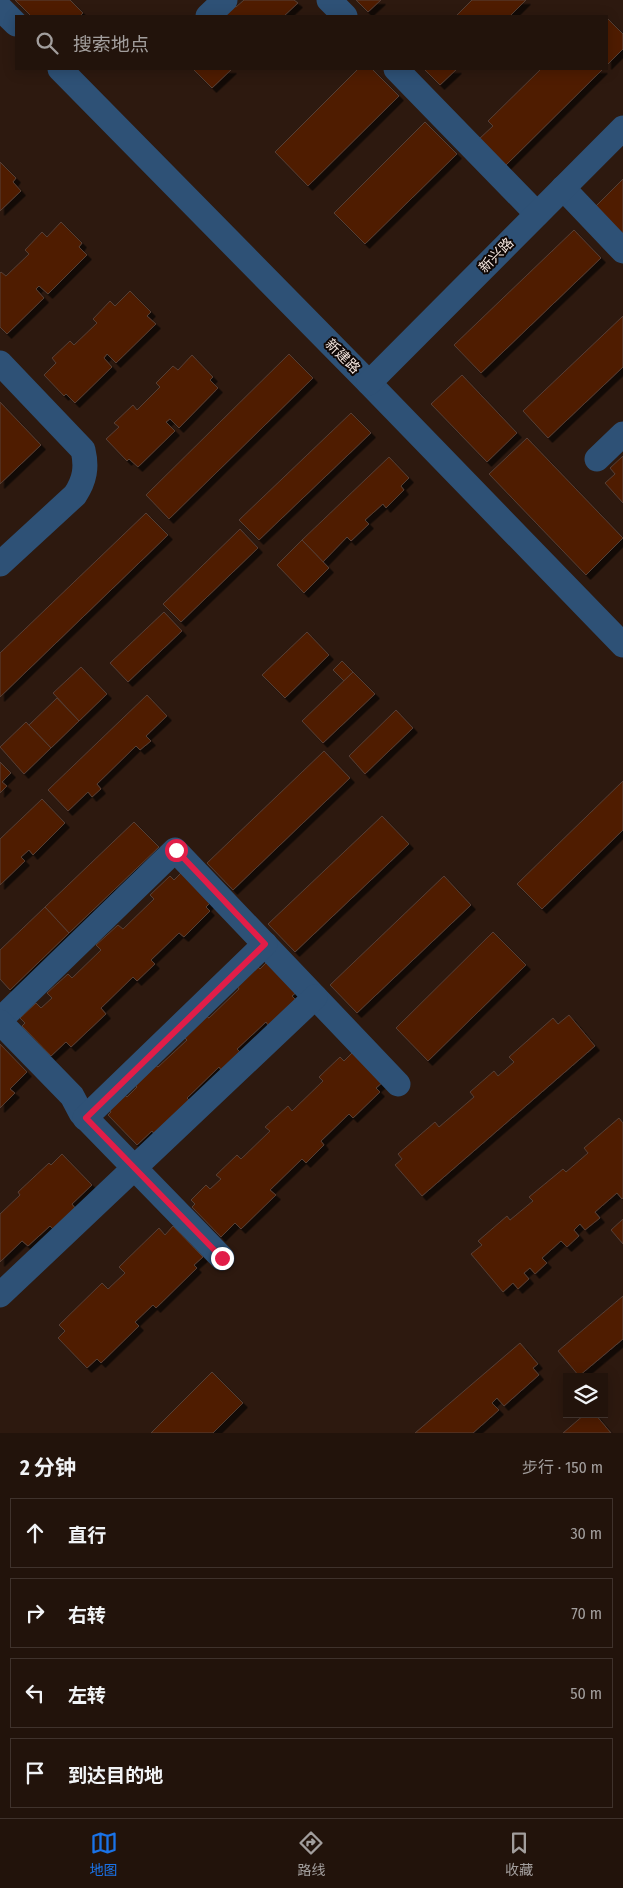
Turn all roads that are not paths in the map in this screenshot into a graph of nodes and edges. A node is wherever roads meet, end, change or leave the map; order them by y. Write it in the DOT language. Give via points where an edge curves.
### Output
graph roads {
  1 [pos="225,0"];
  2 [pos="329,0"];
  3 [pos="0,8"];
  4 [pos="209,15"];
  5 [pos="344,15"];
  6 [pos="15,23"];
  7 [pos="61,70"];
  8 [pos="397,70"];
  9 [pos="623,128"];
  10 [pos="563,188"];
  11 [pos="537,214"];
  12 [pos="623,250"];
  13 [pos="0,363"];
  14 [pos="369,382"];
  15 [pos="623,434"];
  16 [pos="597,459"];
  17 [pos="0,564"];
  18 [pos="623,645"];
  19 [pos="265,944"];
  20 [pos="315,997"];
  21 [pos="0,1021"];
  22 [pos="398,1084"];
  23 [pos="86,1118"];
  24 [pos="134,1168"];
  25 [pos="222,1258"];
  26 [pos="0,1295"];
  1 -- 4 [label="street"];
  2 -- 5 [label="street"];
  3 -- 6 [label="street"];
  7 -- 14 [label="street, 新建路"];
  8 -- 11 [label="street"];
  9 -- 10 [label="street, 新兴路"];
  10 -- 11 [label="street, 新兴路"];
  10 -- 12 [label="street"];
  11 -- 14 [label="street, 新兴路"];
  13 -- 17 [label="street" via="83,450 86,464 83,484 75,496"];
  14 -- 18 [label="street, 新建路"];
  15 -- 16 [label="street"];
  19 -- 20 [label="street"];
  19 -- 21 [label="street" via="176,850"];
  19 -- 23 [label="street"];
  20 -- 22 [label="street"];
  20 -- 24 [label="street"];
  21 -- 23 [label="street" via="72,1096"];
  23 -- 24 [label="street"];
  24 -- 25 [label="street"];
  24 -- 26 [label="street"];
}
